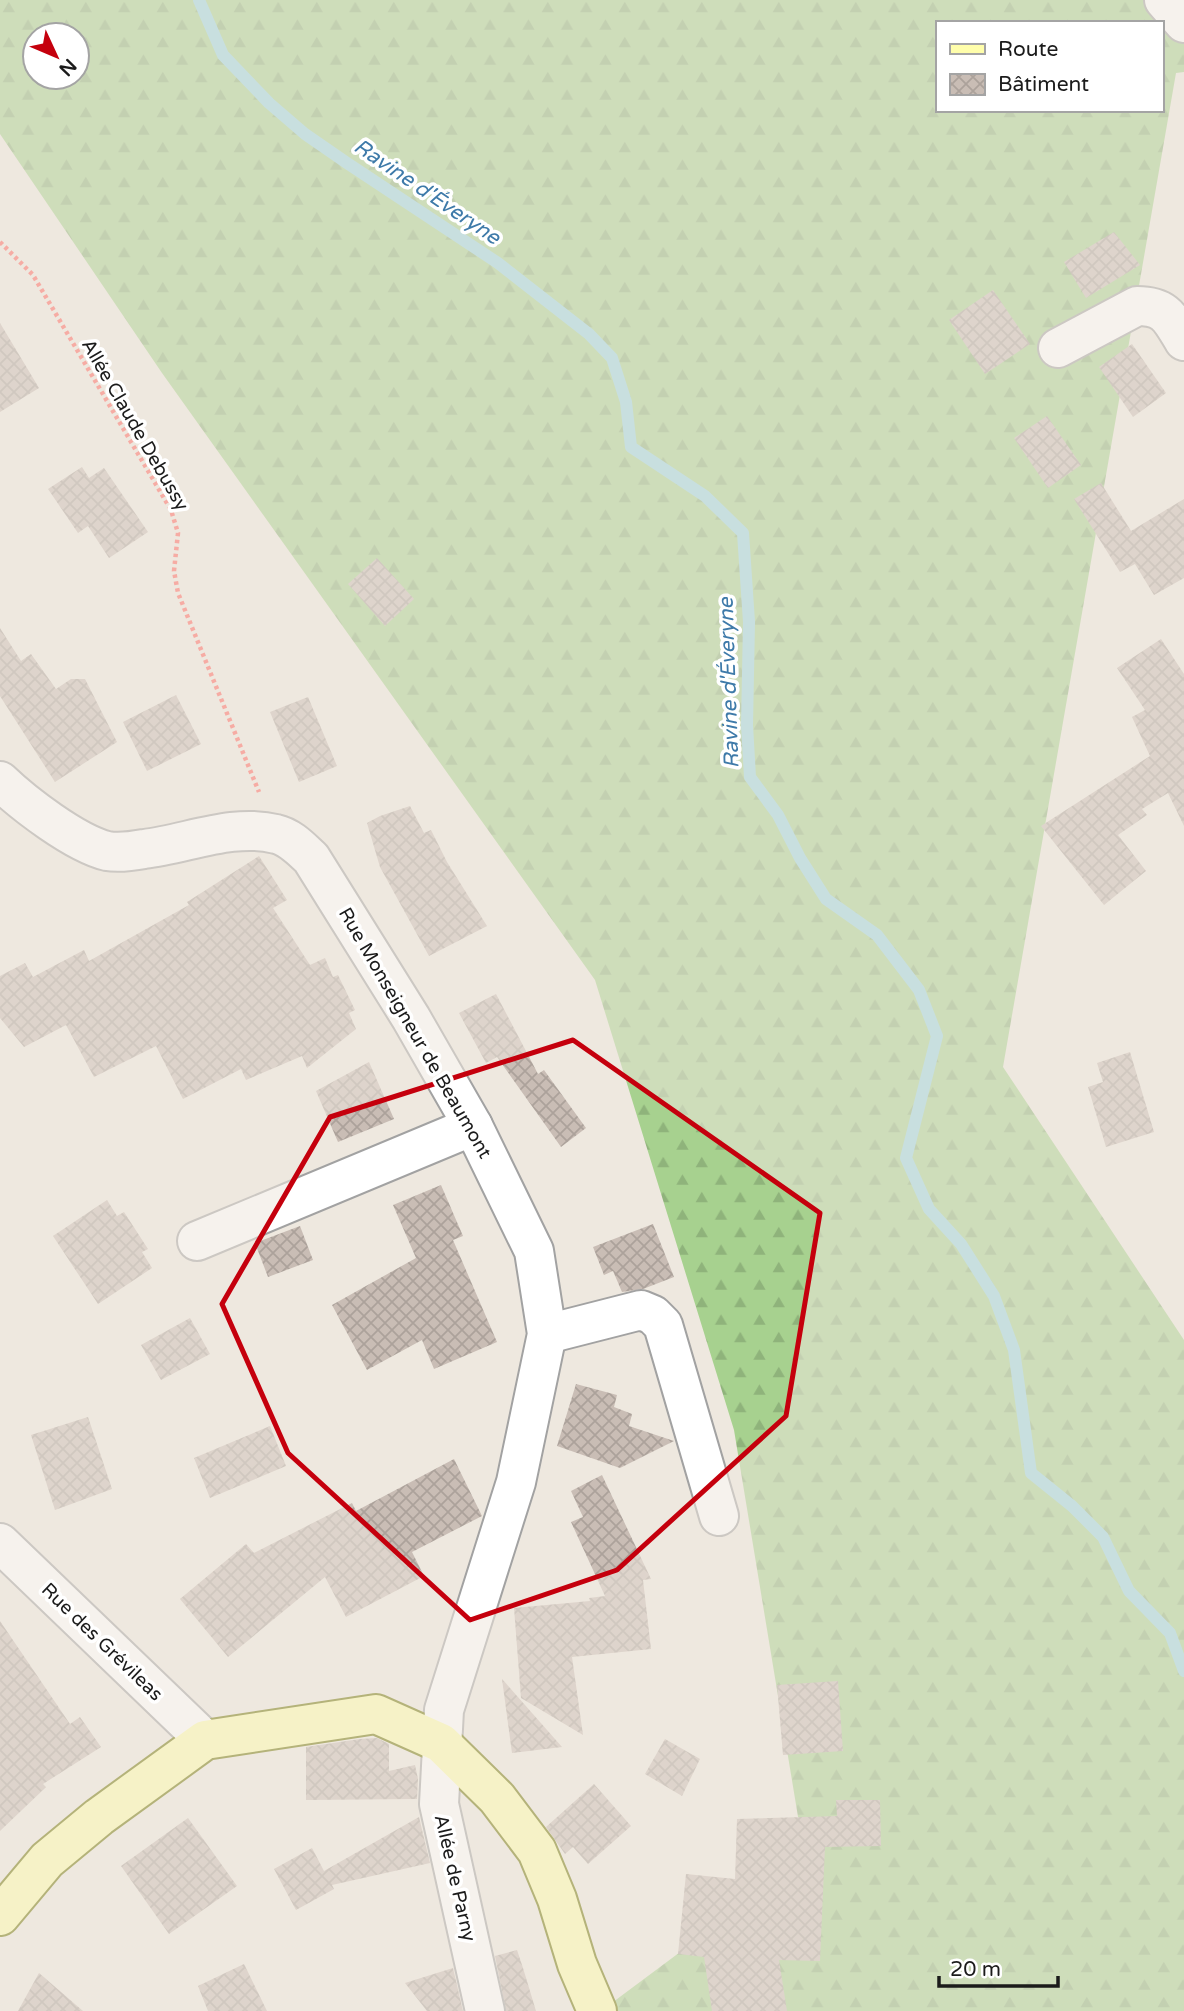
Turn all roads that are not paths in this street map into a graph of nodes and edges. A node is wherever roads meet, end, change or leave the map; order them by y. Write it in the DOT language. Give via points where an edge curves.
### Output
graph roads {
  1 [pos="1164,0"];
  2 [pos="1184,23"];
  3 [pos="1184,341"];
  4 [pos="1058,348"];
  5 [pos="0,781"];
  6 [pos="473,1126"];
  7 [pos="197,1241"];
  8 [pos="547,1334"];
  9 [pos="719,1516"];
  10 [pos="0,1543"];
  11 [pos="205,1740"];
  12 [pos="441,1743"];
  13 [pos="0,1916"];
  14 [pos="485,2011"];
  15 [pos="597,2011"];
  1 -- 2 [label="street"];
  3 -- 4 [label="street" via="1163,311 1137,306"];
  5 -- 6 [label="street, Rue Monseigneur de Beaumont" via="63,828 110,852 237,831 277,834 295,843 312,858"];
  6 -- 7 [label="street"];
  6 -- 8 [label="street, Rue Monseigneur de Beaumont" via="534,1251"];
  8 -- 9 [label="street" via="641,1310 663,1325"];
  8 -- 12 [label="street, Rue Monseigneur de Beaumont" via="516,1482 444,1710"];
  10 -- 11 [label="street, Rue des Grévileas"];
  11 -- 12 [label="main road" via="376,1714"];
  11 -- 13 [label="main road" via="99,1816 47,1860"];
  12 -- 14 [label="street, Allée de Parny" via="439,1804"];
  12 -- 15 [label="main road" via="496,1798 537,1851"];
}
